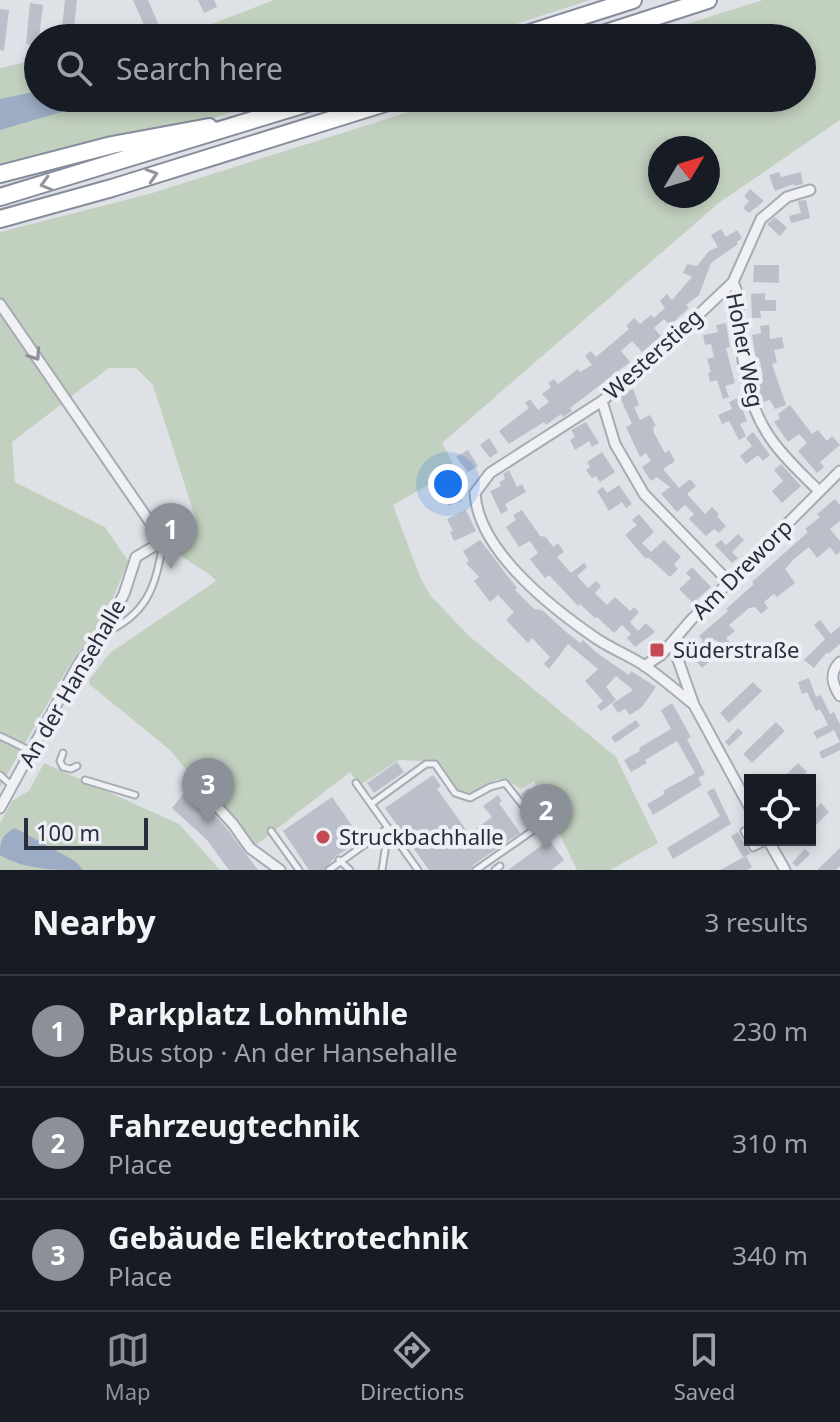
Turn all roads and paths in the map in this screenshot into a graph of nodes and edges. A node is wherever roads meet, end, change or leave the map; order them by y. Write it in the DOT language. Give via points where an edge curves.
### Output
graph roads {
  1 [pos="633,0"];
  2 [pos="708,0"];
  3 [pos="558,24"];
  4 [pos="633,24"];
  5 [pos="282,112"];
  6 [pos="356,112"];
  7 [pos="255,121"];
  8 [pos="0,174"];
  9 [pos="810,190"];
  10 [pos="0,197"];
  11 [pos="0,219"];
  12 [pos="733,282"];
  13 [pos="0,304"];
  14 [pos="602,401"];
  15 [pos="840,471"];
  16 [pos="819,491"];
  17 [pos="163,541"];
  18 [pos="729,582"];
  19 [pos="103,634"];
  20 [pos="672,643"];
  21 [pos="840,662"];
  22 [pos="644,666"];
  23 [pos="840,696"];
  24 [pos="693,704"];
  25 [pos="1,738"];
  26 [pos="32,751"];
  27 [pos="63,753"];
  28 [pos="77,766"];
  29 [pos="0,775"];
  30 [pos="192,779"];
  31 [pos="85,780"];
  32 [pos="356,783"];
  33 [pos="12,786"];
  34 [pos="135,795"];
  35 [pos="744,797"];
  36 [pos="371,804"];
  37 [pos="0,808"];
  38 [pos="388,828"];
  39 [pos="271,831"];
  40 [pos="386,844"];
  41 [pos="771,846"];
  42 [pos="340,860"];
  43 [pos="416,869"];
  44 [pos="280,870"];
  45 [pos="299,870"];
  46 [pos="329,870"];
  47 [pos="350,870"];
  48 [pos="382,870"];
  49 [pos="476,870"];
  50 [pos="785,870"];
  1 -- 3 [label="highway"];
  2 -- 4 [label="highway"];
  5 -- 7 [label="highway"];
  11 -- 6 [label="highway, one-way"];
  7 -- 8 [label="highway" via="152,136"];
  7 -- 10 [label="highway, one-way"];
  9 -- 12 [label="street, Westerstieg" via="787,197 761,219"];
  12 -- 14 [label="street, Westerstieg"];
  12 -- 16 [label="street, Hoher Weg" via="749,395 758,417 784,455"];
  13 -- 17 [label="street, one-way"];
  14 -- 18 [label="street" via="615,444 644,494"];
  14 -- 22 [label="street, Westerstieg" via="490,473 475,499 505,558 532,588 561,614"];
  15 -- 16 [label="street, Am Dreworp"];
  16 -- 18 [label="street, Am Dreworp"];
  17 -- 19 [label="street, An der Hansehalle" via="136,557"];
  17 -- 19 [label="lane" via="160,570 139,611"];
  18 -- 20 [label="street, Am Dreworp"];
  19 -- 26 [label="street, An der Hansehalle" via="79,663"];
  20 -- 22 [label="street, Am Dreworp"];
  20 -- 24 [label="street"];
  21 -- 23 [label="street" via="832,677"];
  22 -- 24 [label="street"];
  24 -- 35 [label="street"];
  25 -- 26 [label="lane"];
  26 -- 33 [label="street, An der Hansehalle"];
  27 -- 28 [label="lane" via="63,767"];
  29 -- 33 [label="lane"];
  30 -- 44 [label="street" via="250,848"];
  31 -- 34 [label="lane"];
  32 -- 36 [label="lane"];
  33 -- 37 [label="street, An der Hansehalle"];
  36 -- 38 [label="lane"];
  36 -- 49 [label="lane" via="426,764 435,764 455,793 470,798 505,783 533,818 532,831"];
  38 -- 42 [label="lane"];
  38 -- 43 [label="lane"];
  39 -- 45 [label="lane"];
  40 -- 48 [label="lane"];
  41 -- 50 [label="street"];
  42 -- 46 [label="lane"];
  42 -- 47 [label="lane"];
}
